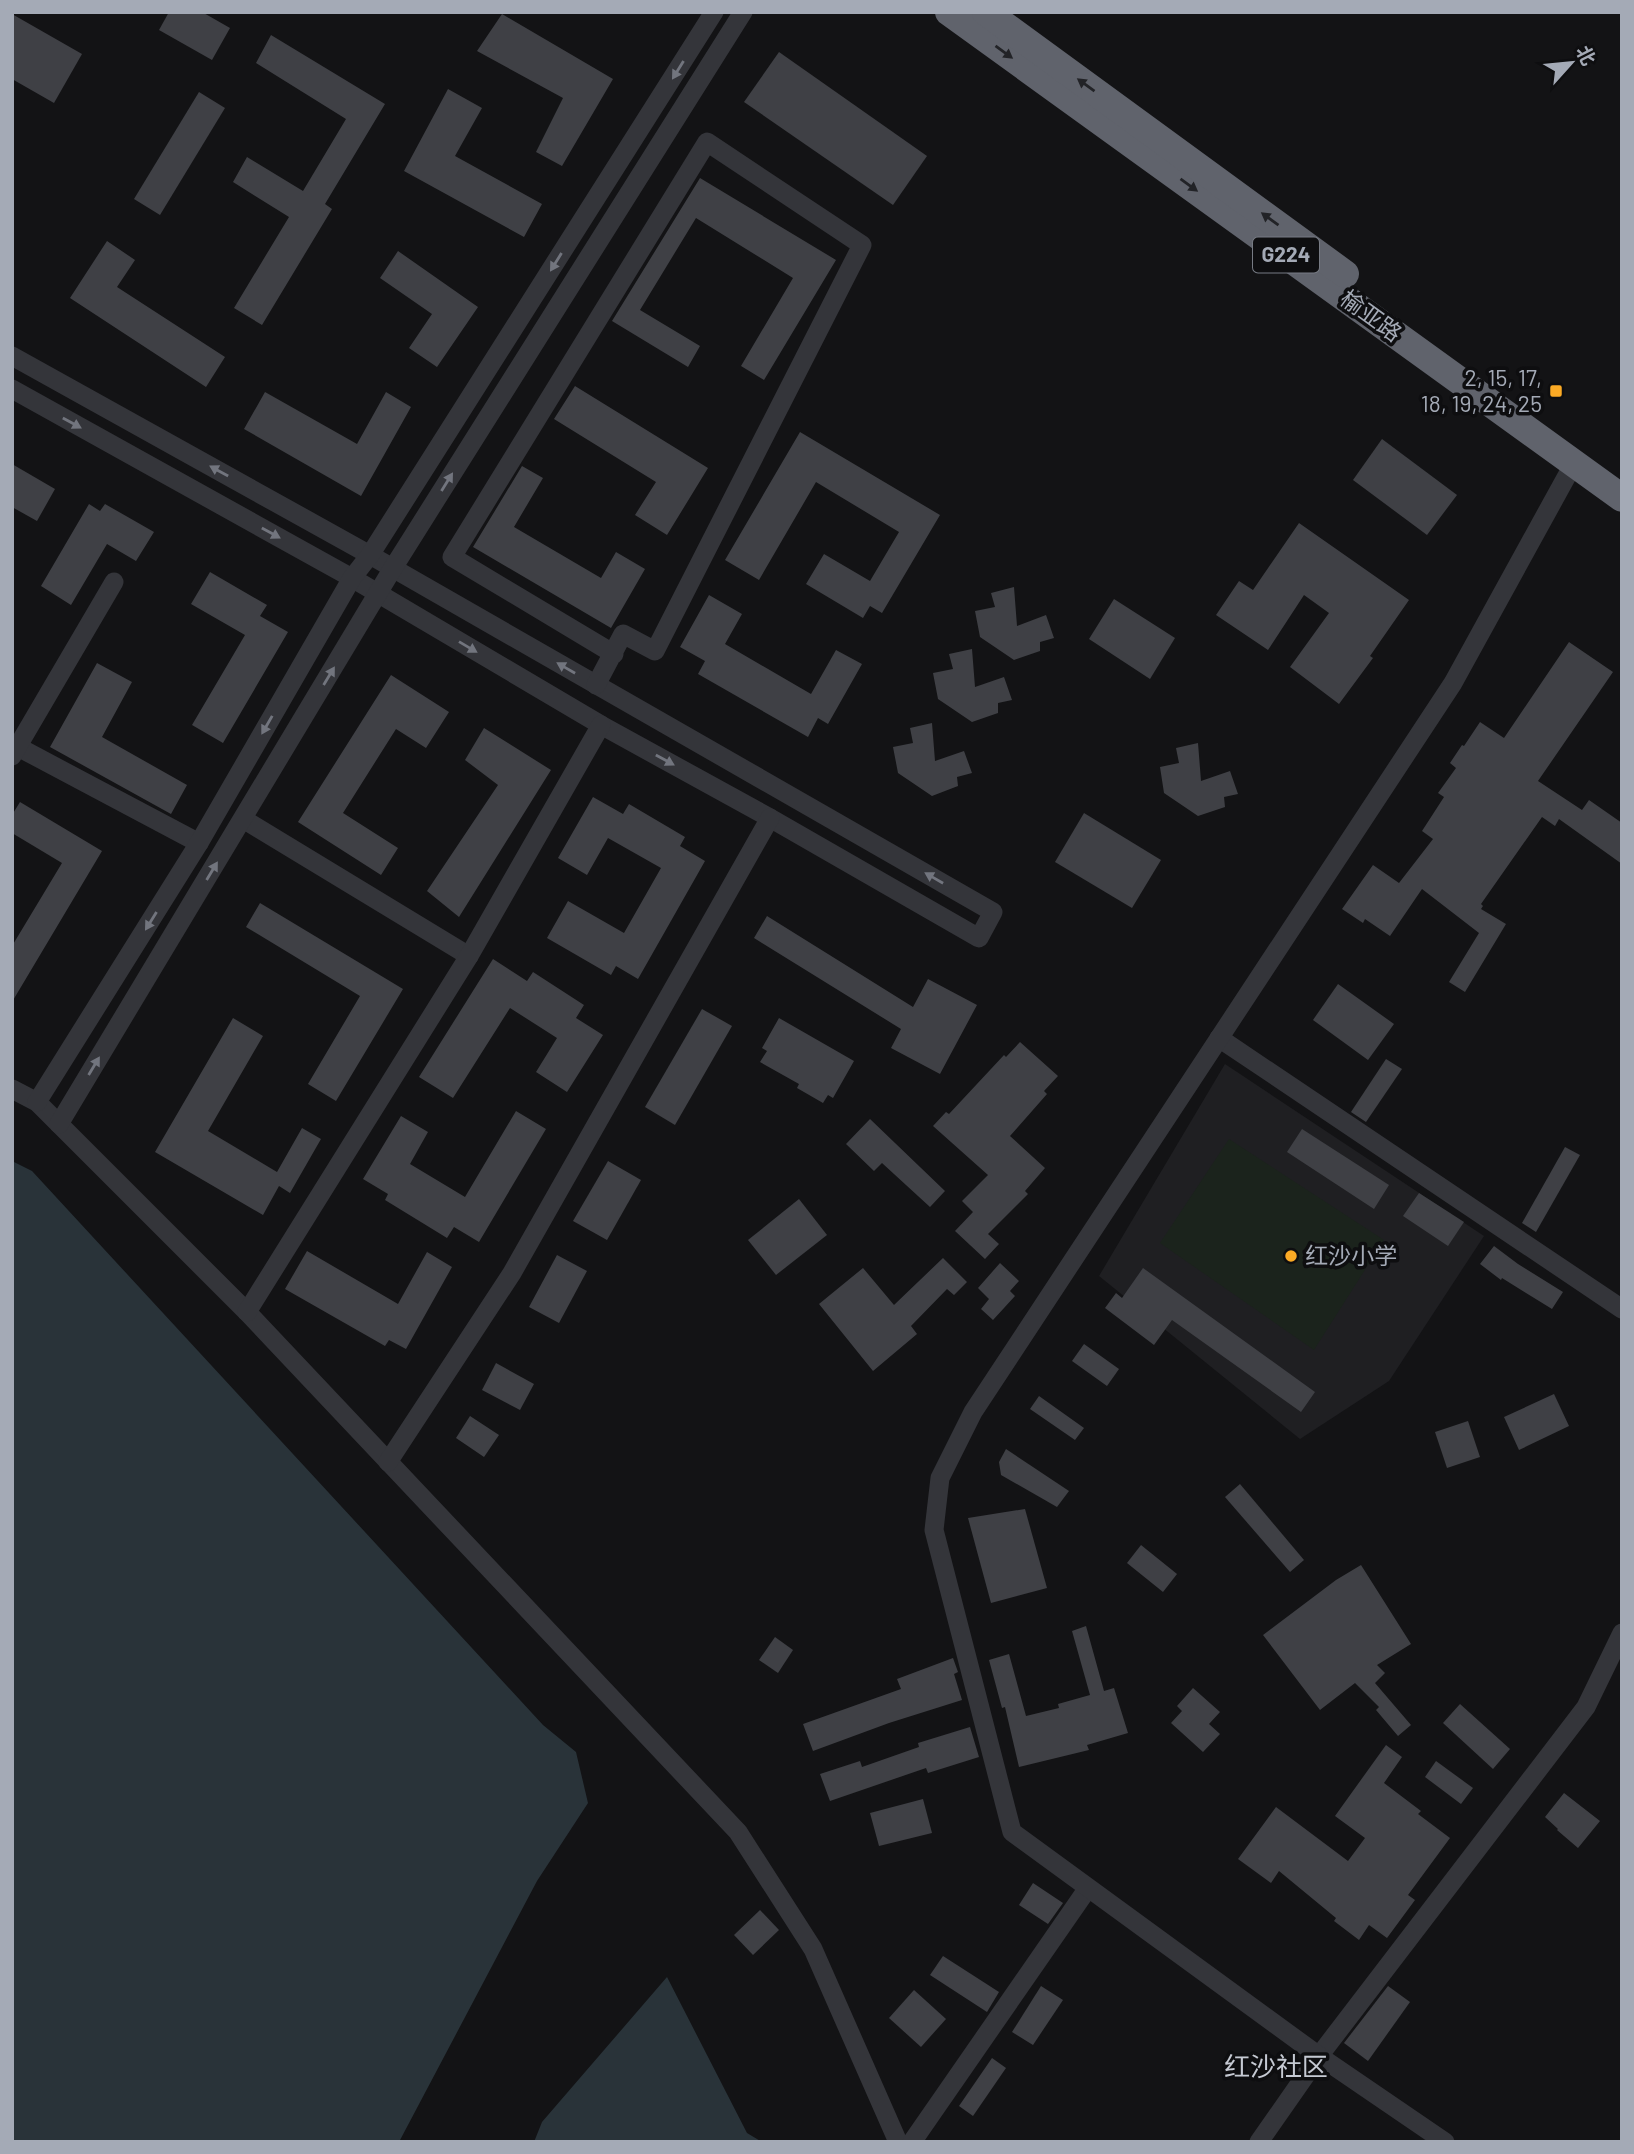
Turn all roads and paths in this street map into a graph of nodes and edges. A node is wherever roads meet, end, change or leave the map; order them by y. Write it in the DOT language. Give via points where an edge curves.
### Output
graph roads {
  1 [pos="714,12"];
  2 [pos="743,12"];
  3 [pos="949,12"];
  4 [pos="986,12"];
  5 [pos="12,356"];
  6 [pos="12,389"];
  7 [pos="1574,463"];
  8 [pos="1622,476"];
  9 [pos="1622,498"];
  10 [pos="370,555"];
  11 [pos="393,568"];
  12 [pos="352,579"];
  13 [pos="114,582"];
  14 [pos="378,593"];
  15 [pos="614,654"];
  16 [pos="596,685"];
  17 [pos="601,725"];
  18 [pos="15,752"];
  19 [pos="770,818"];
  20 [pos="243,819"];
  21 [pos="199,843"];
  22 [pos="469,956"];
  23 [pos="1219,1038"];
  24 [pos="12,1089"];
  25 [pos="37,1102"];
  26 [pos="59,1124"];
  27 [pos="1622,1309"];
  28 [pos="247,1312"];
  29 [pos="388,1462"];
  30 [pos="1622,1633"];
  31 [pos="1088,1888"];
  32 [pos="1319,2056"];
  33 [pos="898,2142"];
  34 [pos="912,2142"];
  35 [pos="1259,2142"];
  36 [pos="1445,2142"];
  1 -- 10 [label="street, one-way"];
  11 -- 2 [label="street, one-way"];
  3 -- 7 [label="highway, 榆亚路 / G224, one-way"];
  8 -- 4 [label="highway, 榆亚路 / G224, one-way"];
  10 -- 5 [label="street, one-way"];
  6 -- 12 [label="street, one-way"];
  7 -- 9 [label="highway, 榆亚路 / G224"];
  7 -- 23 [label="street" via="1453,683"];
  10 -- 11 [label="street"];
  10 -- 12 [label="street"];
  11 -- 14 [label="street"];
  16 -- 11 [label="street, one-way"];
  12 -- 14 [label="street"];
  12 -- 21 [label="street, one-way"];
  13 -- 18 [label="street"];
  14 -- 17 [label="street, one-way"];
  20 -- 14 [label="street, one-way"];
  15 -- 15 [label="street" via="623,634 655,651 862,245 707,142 452,556"];
  15 -- 16 [label="street"];
  19 -- 16 [label="street, one-way" via="979,938 993,912"];
  17 -- 19 [label="street, one-way"];
  17 -- 22 [label="street"];
  18 -- 21 [label="street"];
  19 -- 29 [label="street" via="533,1238"];
  20 -- 22 [label="street"];
  26 -- 20 [label="street, one-way"];
  21 -- 25 [label="street, one-way"];
  22 -- 28 [label="street"];
  23 -- 27 [label="street"];
  23 -- 31 [label="street" via="973,1412 940,1478 934,1530 1012,1832"];
  24 -- 25 [label="street"];
  25 -- 26 [label="street"];
  26 -- 28 [label="street"];
  28 -- 29 [label="street"];
  29 -- 33 [label="street" via="738,1832 813,1949"];
  30 -- 32 [label="street" via="1586,1707"];
  31 -- 32 [label="street"];
  31 -- 34 [label="street"];
  32 -- 35 [label="street"];
  32 -- 36 [label="street"];
}
